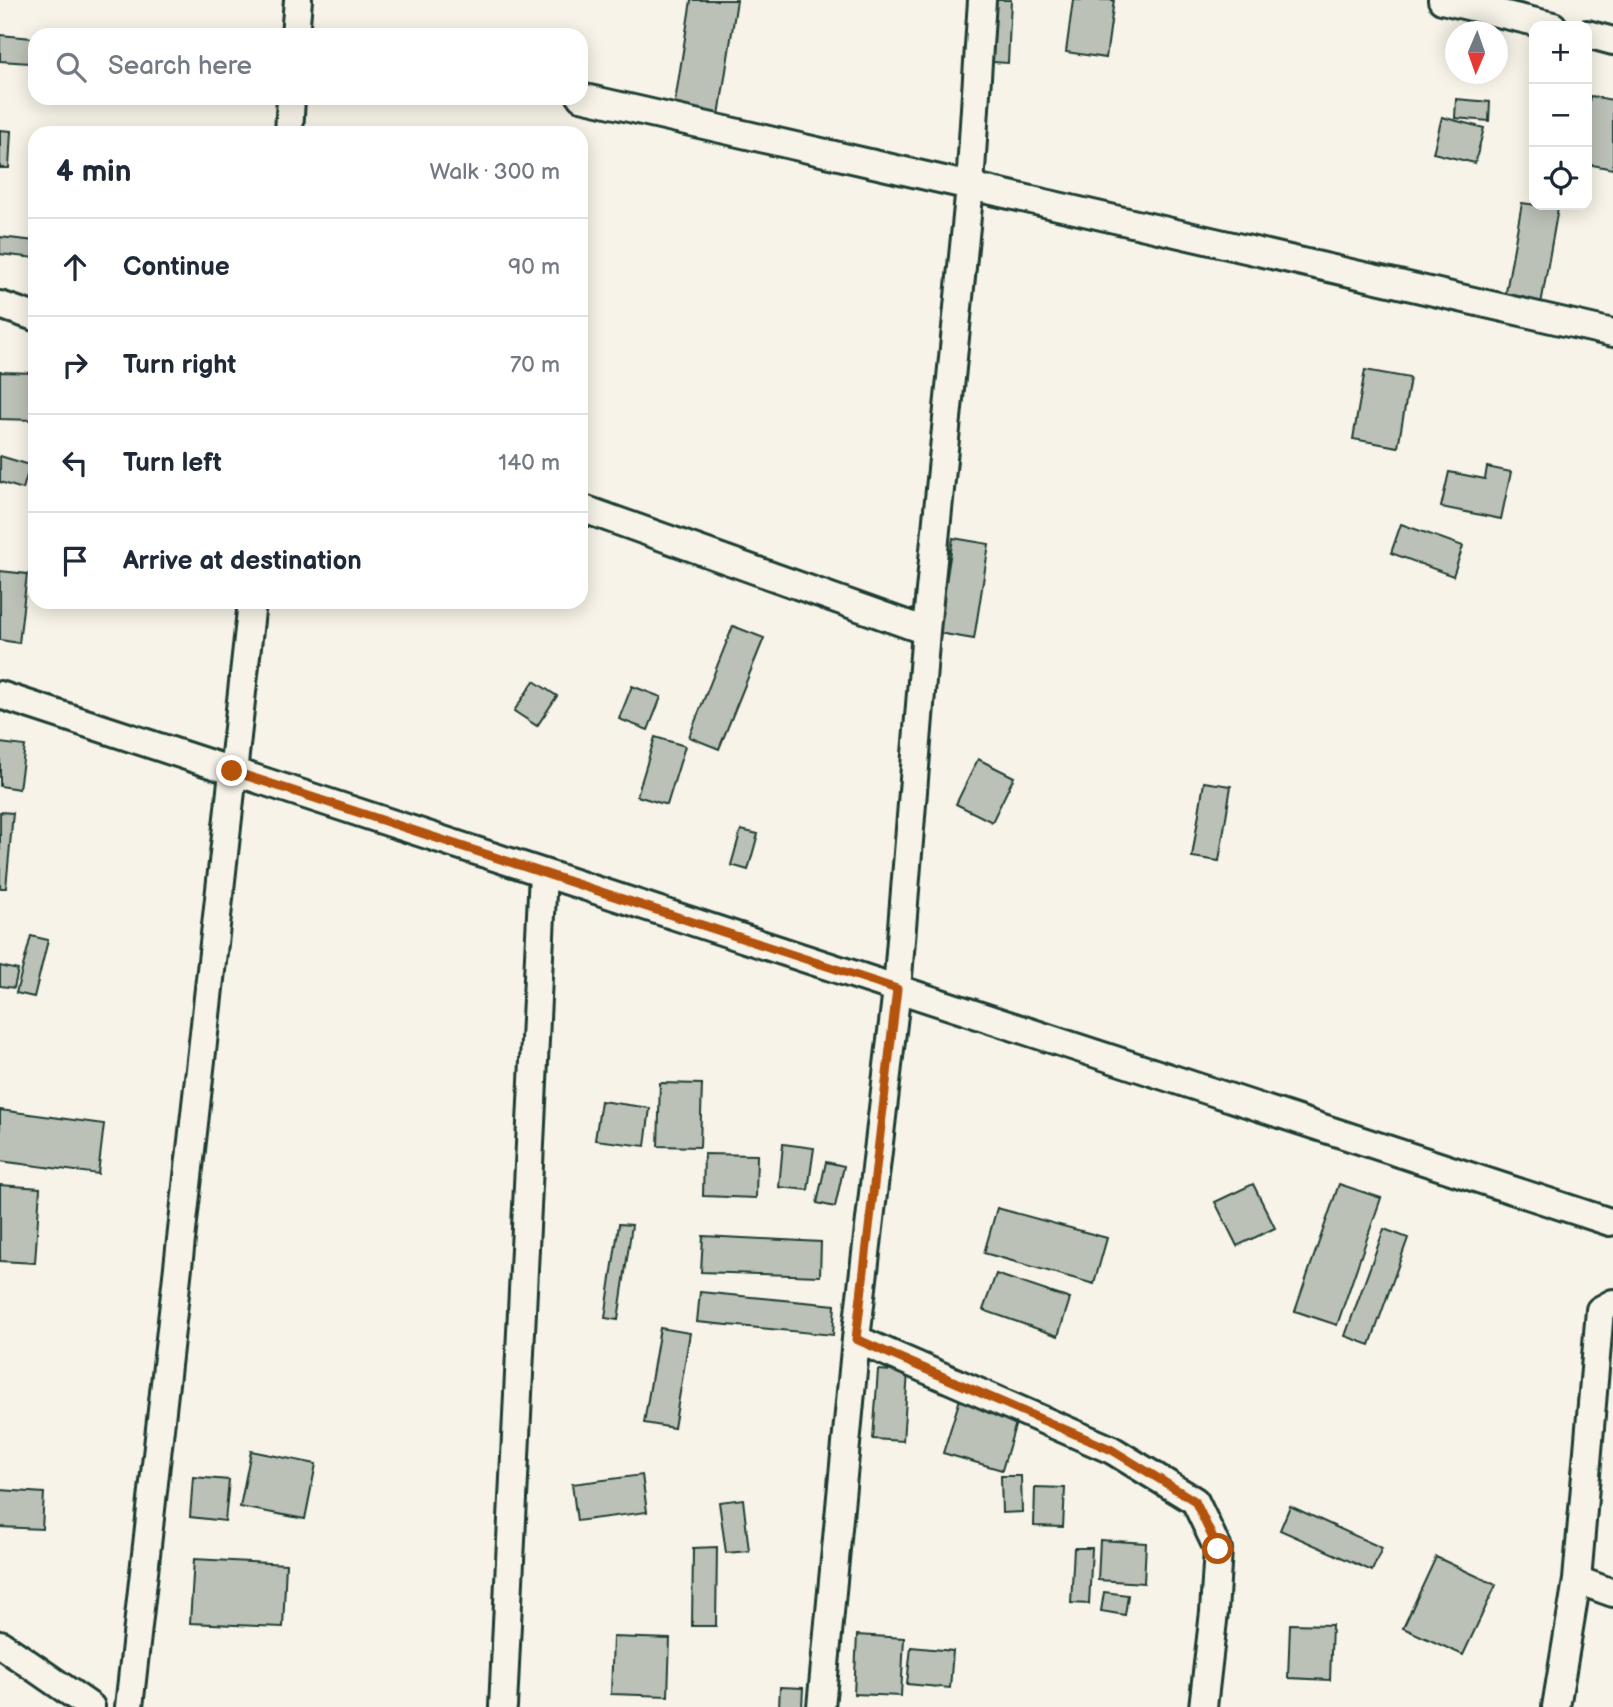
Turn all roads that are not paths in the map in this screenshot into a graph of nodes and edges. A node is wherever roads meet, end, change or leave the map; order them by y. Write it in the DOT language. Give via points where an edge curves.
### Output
graph roads {
  1 [pos="298,0"];
  2 [pos="982,0"];
  3 [pos="1442,0"];
  4 [pos="1532,21"];
  5 [pos="300,28"];
  6 [pos="1592,35"];
  7 [pos="1613,41"];
  8 [pos="588,99"];
  9 [pos="291,105"];
  10 [pos="289,126"];
  11 [pos="970,186"];
  12 [pos="0,304"];
  13 [pos="28,314"];
  14 [pos="1613,333"];
  15 [pos="588,511"];
  16 [pos="251,609"];
  17 [pos="926,631"];
  18 [pos="0,695"];
  19 [pos="232,771"];
  20 [pos="543,873"];
  21 [pos="897,989"];
  22 [pos="1610,1222"];
  23 [pos="1613,1303"];
  24 [pos="856,1339"];
  25 [pos="1577,1580"];
  26 [pos="1613,1593"];
  27 [pos="2,1650"];
  28 [pos="91,1707"];
  29 [pos="129,1707"];
  30 [pos="503,1707"];
  31 [pos="821,1707"];
  32 [pos="1203,1707"];
  33 [pos="1556,1707"];
  1 -- 5 [label="street"];
  2 -- 11 [label="street"];
  3 -- 4 [label="street"];
  6 -- 7 [label="street"];
  8 -- 11 [label="street"];
  9 -- 10 [label="street"];
  11 -- 14 [label="street"];
  11 -- 17 [label="street"];
  12 -- 13 [label="street"];
  15 -- 17 [label="street"];
  16 -- 19 [label="street"];
  17 -- 21 [label="street"];
  18 -- 19 [label="street"];
  19 -- 20 [label="street"];
  19 -- 29 [label="street"];
  20 -- 21 [label="street"];
  20 -- 30 [label="street"];
  21 -- 22 [label="street"];
  21 -- 24 [label="street"];
  23 -- 25 [label="street" via="1600,1310"];
  24 -- 31 [label="street"];
  24 -- 32 [label="street" via="1112,1450 1195,1501 1218,1549"];
  25 -- 26 [label="street"];
  25 -- 33 [label="street"];
  27 -- 28 [label="street"];
}
